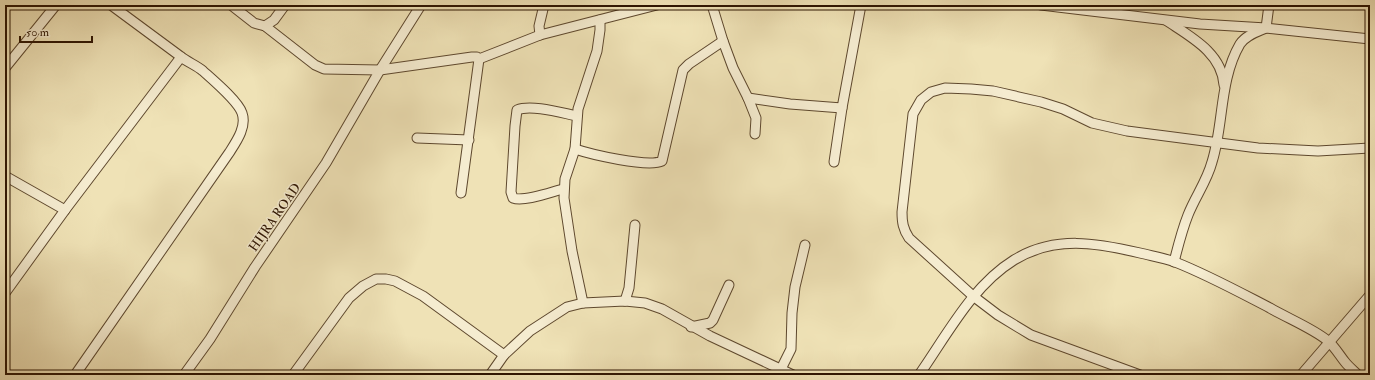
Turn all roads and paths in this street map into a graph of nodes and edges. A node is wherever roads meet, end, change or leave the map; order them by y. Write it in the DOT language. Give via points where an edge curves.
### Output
graph roads {
  1 [pos="56,5"];
  2 [pos="111,5"];
  3 [pos="231,5"];
  4 [pos="285,5"];
  5 [pos="421,5"];
  6 [pos="544,5"];
  7 [pos="657,5"];
  8 [pos="712,5"];
  9 [pos="861,5"];
  10 [pos="1041,5"];
  11 [pos="1269,5"];
  12 [pos="600,20"];
  13 [pos="1165,20"];
  14 [pos="265,26"];
  15 [pos="1266,28"];
  16 [pos="540,35"];
  17 [pos="1370,39"];
  18 [pos="723,41"];
  19 [pos="182,58"];
  20 [pos="479,59"];
  21 [pos="5,68"];
  22 [pos="380,70"];
  23 [pos="1224,92"];
  24 [pos="748,98"];
  25 [pos="842,108"];
  26 [pos="577,116"];
  27 [pos="755,134"];
  28 [pos="417,138"];
  29 [pos="469,140"];
  30 [pos="1216,143"];
  31 [pos="1370,148"];
  32 [pos="575,149"];
  33 [pos="834,162"];
  34 [pos="5,176"];
  35 [pos="564,189"];
  36 [pos="461,193"];
  37 [pos="65,210"];
  38 [pos="635,225"];
  39 [pos="805,245"];
  40 [pos="1174,262"];
  41 [pos="8,283"];
  42 [pos="729,285"];
  43 [pos="5,293"];
  44 [pos="1370,295"];
  45 [pos="973,296"];
  46 [pos="625,301"];
  47 [pos="583,303"];
  48 [pos="691,326"];
  49 [pos="1329,341"];
  50 [pos="504,355"];
  51 [pos="781,369"];
  52 [pos="75,375"];
  53 [pos="184,375"];
  54 [pos="293,375"];
  55 [pos="490,375"];
  56 [pos="793,375"];
  57 [pos="919,375"];
  58 [pos="1140,375"];
  59 [pos="1301,375"];
  60 [pos="1358,375"];
  1 -- 21 [label="street"];
  2 -- 19 [label="street"];
  3 -- 14 [label="street" via="254,24"];
  4 -- 14 [label="street" via="274,20"];
  5 -- 22 [label="street, HIJRA ROAD"];
  6 -- 16 [label="street" via="539,26"];
  7 -- 12 [label="street"];
  8 -- 18 [label="street"];
  9 -- 25 [label="street"];
  10 -- 13 [label="street"];
  11 -- 15 [label="street"];
  12 -- 16 [label="street"];
  12 -- 26 [label="street" via="597,51"];
  13 -- 15 [label="street"];
  13 -- 23 [label="street" via="1200,44 1217,61 1223,76"];
  14 -- 22 [label="street" via="315,65 324,69"];
  15 -- 17 [label="street"];
  15 -- 23 [label="street" via="1245,37 1240,44 1230,67"];
  16 -- 20 [label="street"];
  18 -- 24 [label="street"];
  18 -- 32 [label="street" via="683,70 662,161 653,163 613,158"];
  19 -- 37 [label="street"];
  19 -- 52 [label="street" via="202,70 238,107 243,120 240,133 229,153"];
  20 -- 22 [label="street" via="472,57"];
  20 -- 29 [label="street"];
  22 -- 53 [label="street, HIJRA ROAD" via="326,163"];
  23 -- 30 [label="street"];
  24 -- 25 [label="street"];
  24 -- 27 [label="street" via="756,118"];
  25 -- 33 [label="street"];
  26 -- 32 [label="street"];
  26 -- 35 [label="street" via="538,109 517,110 511,192 513,198 533,197"];
  28 -- 29 [label="street"];
  29 -- 36 [label="street"];
  30 -- 31 [label="street" via="1318,151"];
  30 -- 40 [label="street" via="1212,163 1188,214"];
  30 -- 45 [label="street" via="1112,128 1092,123 1041,102 993,91 945,88 931,92 921,100 913,114 902,223 909,238"];
  32 -- 35 [label="street"];
  34 -- 37 [label="street"];
  35 -- 47 [label="street" via="572,251"];
  37 -- 41 [label="street"];
  38 -- 46 [label="street" via="629,288"];
  39 -- 51 [label="street" via="795,287 791,349"];
  40 -- 45 [label="street" via="1111,246 1058,243 1033,250 1016,259 990,278"];
  40 -- 49 [label="street" via="1227,285"];
  41 -- 43 [label="street"];
  42 -- 48 [label="street" via="714,320"];
  44 -- 49 [label="street"];
  45 -- 57 [label="street"];
  45 -- 58 [label="street" via="1031,335"];
  46 -- 47 [label="street"];
  46 -- 48 [label="street" via="645,303 662,309"];
  47 -- 50 [label="street" via="567,307 530,331"];
  48 -- 51 [label="street"];
  49 -- 59 [label="street"];
  49 -- 60 [label="street"];
  50 -- 54 [label="street" via="423,296 395,281 376,279 349,298"];
  50 -- 55 [label="street"];
  51 -- 56 [label="street"];
}
